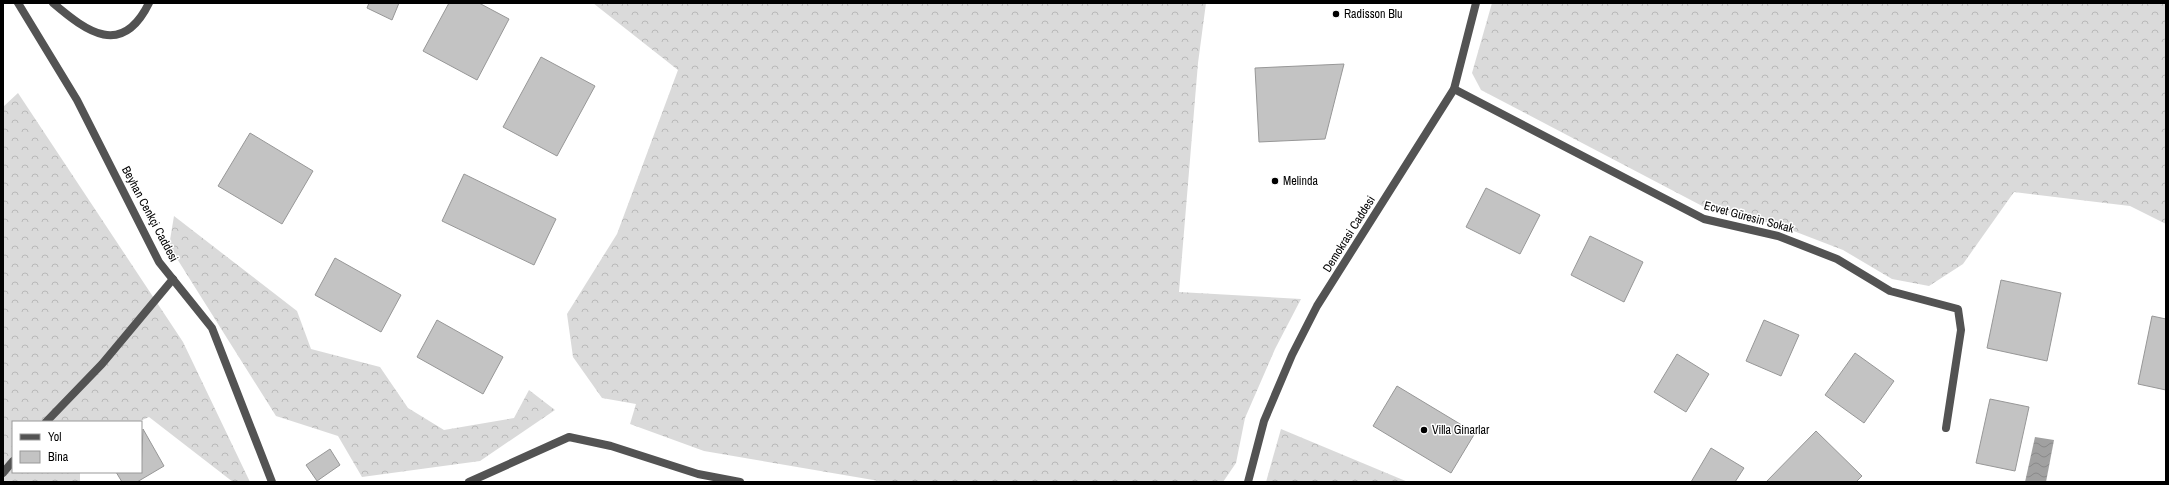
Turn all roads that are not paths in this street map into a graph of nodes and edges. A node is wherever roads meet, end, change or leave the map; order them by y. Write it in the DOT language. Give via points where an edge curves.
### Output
graph roads {
  1 [pos="18,3"];
  2 [pos="53,3"];
  3 [pos="149,3"];
  4 [pos="1476,3"];
  5 [pos="1454,89"];
  6 [pos="173,279"];
  7 [pos="47,421"];
  8 [pos="1946,428"];
  9 [pos="12,462"];
  10 [pos="3,474"];
  11 [pos="272,482"];
  12 [pos="469,482"];
  13 [pos="740,482"];
  14 [pos="1248,482"];
  1 -- 6 [label="street, Beyhan Cenkçi Caddesi" via="77,100 159,262"];
  2 -- 3 [label="street" via="73,20 95,33 114,36 131,28"];
  4 -- 5 [label="street, Demokrasi Caddesi"];
  5 -- 8 [label="street, Ecvet Güresin Sokak" via="1704,219 1778,236 1838,259 1890,291 1958,309 1961,330"];
  5 -- 14 [label="street, Demokrasi Caddesi" via="1317,306 1292,355 1264,420"];
  6 -- 7 [label="street" via="102,364"];
  6 -- 11 [label="street, Beyhan Cenkçi Caddesi" via="212,328"];
  9 -- 10 [label="street"];
  12 -- 13 [label="street" via="569,437 611,446 698,474"];
}
